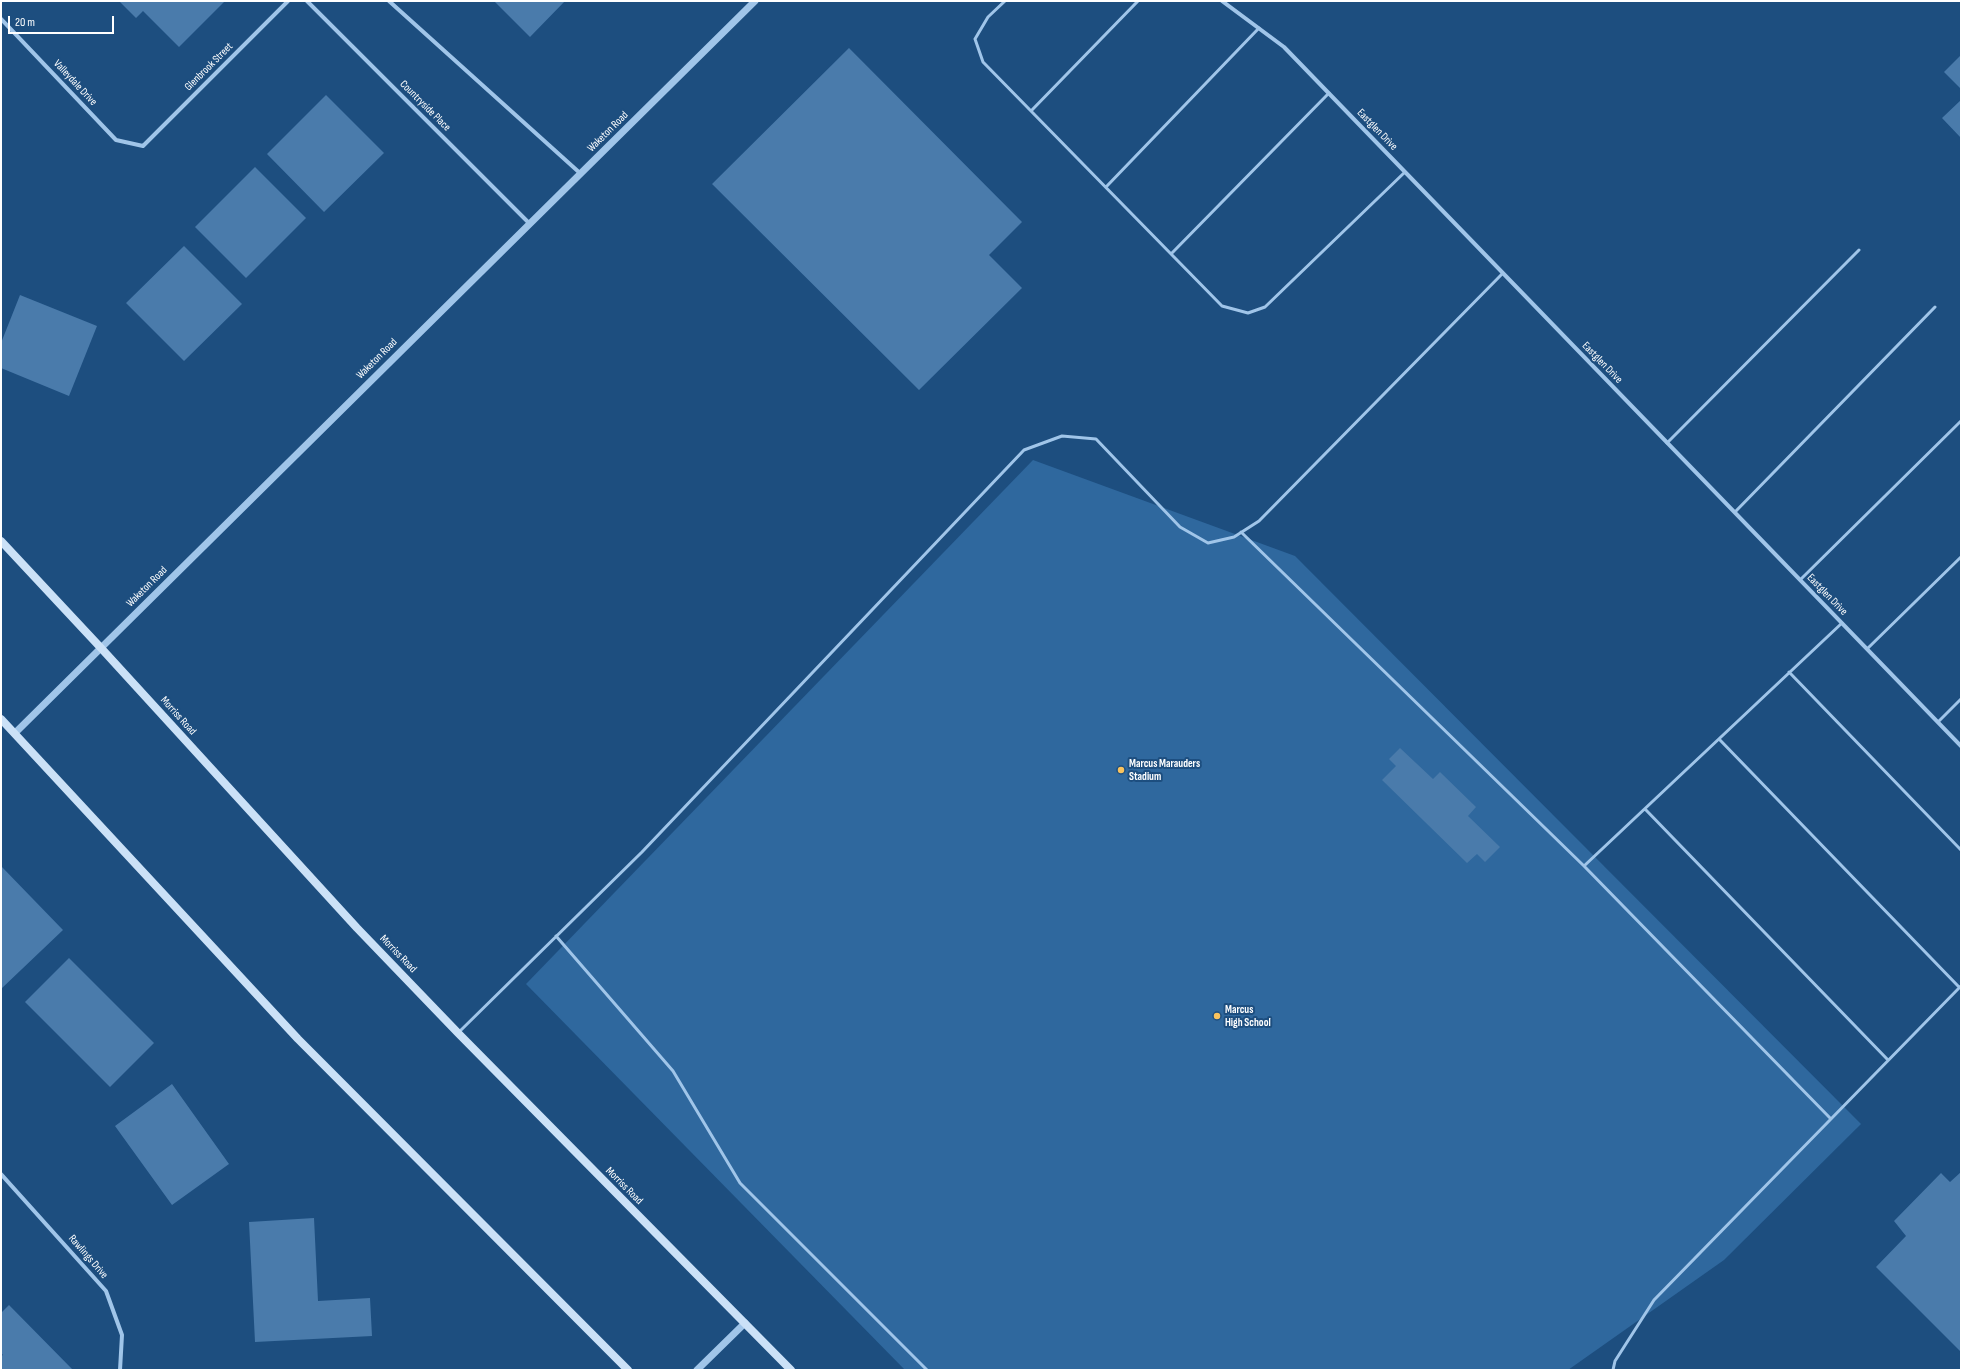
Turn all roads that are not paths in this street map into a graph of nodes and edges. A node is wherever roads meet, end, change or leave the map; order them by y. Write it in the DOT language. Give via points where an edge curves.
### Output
graph roads {
  1 [pos="288,1"];
  2 [pos="306,1"];
  3 [pos="389,1"];
  4 [pos="755,1"];
  5 [pos="1005,1"];
  6 [pos="1138,1"];
  7 [pos="1222,1"];
  8 [pos="1,19"];
  9 [pos="1259,28"];
  10 [pos="1328,93"];
  11 [pos="1031,111"];
  12 [pos="143,146"];
  13 [pos="1405,172"];
  14 [pos="580,174"];
  15 [pos="1106,188"];
  16 [pos="530,224"];
  17 [pos="1859,250"];
  18 [pos="1171,254"];
  19 [pos="1503,273"];
  20 [pos="1936,307"];
  21 [pos="1961,421"];
  22 [pos="1667,443"];
  23 [pos="1734,512"];
  24 [pos="1241,532"];
  25 [pos="1,542"];
  26 [pos="1961,557"];
  27 [pos="1800,580"];
  28 [pos="1842,623"];
  29 [pos="101,648"];
  30 [pos="1866,649"];
  31 [pos="1789,672"];
  32 [pos="1961,699"];
  33 [pos="1,719"];
  34 [pos="1938,722"];
  35 [pos="15,733"];
  36 [pos="1719,739"];
  37 [pos="1961,746"];
  38 [pos="1645,809"];
  39 [pos="1961,850"];
  40 [pos="1584,866"];
  41 [pos="556,936"];
  42 [pos="1960,986"];
  43 [pos="458,1033"];
  44 [pos="1888,1060"];
  45 [pos="1831,1119"];
  46 [pos="1,1174"];
  47 [pos="745,1323"];
  48 [pos="120,1370"];
  49 [pos="628,1370"];
  50 [pos="697,1370"];
  51 [pos="792,1370"];
  52 [pos="927,1370"];
  53 [pos="1613,1370"];
  1 -- 12 [label="street, Glenbrook Street"];
  2 -- 16 [label="street, Countryside Place"];
  3 -- 14 [label="street"];
  4 -- 14 [label="street, Waketon Road"];
  5 -- 11 [label="lane" via="988,17 975,39 983,62"];
  6 -- 11 [label="lane"];
  7 -- 9 [label="street, Eastglen Drive"];
  8 -- 12 [label="street, Valleydale Drive" via="116,140"];
  9 -- 10 [label="street, Eastglen Drive" via="1284,47"];
  9 -- 15 [label="lane"];
  10 -- 13 [label="street, Eastglen Drive"];
  10 -- 18 [label="lane"];
  11 -- 15 [label="lane"];
  13 -- 18 [label="lane" via="1265,307 1248,313 1222,306"];
  13 -- 19 [label="street, Eastglen Drive"];
  14 -- 16 [label="street, Waketon Road"];
  15 -- 18 [label="lane"];
  16 -- 29 [label="street, Waketon Road"];
  17 -- 22 [label="lane"];
  19 -- 22 [label="street, Eastglen Drive"];
  19 -- 24 [label="lane" via="1259,521"];
  20 -- 23 [label="lane"];
  21 -- 27 [label="lane"];
  22 -- 23 [label="street, Eastglen Drive"];
  23 -- 27 [label="street, Eastglen Drive"];
  24 -- 40 [label="lane"];
  24 -- 41 [label="lane" via="1234,537 1208,543 1180,527 1096,439 1062,436 1024,450 642,852"];
  25 -- 29 [label="main road, Morriss Road"];
  26 -- 30 [label="lane"];
  27 -- 28 [label="street, Eastglen Drive"];
  28 -- 30 [label="street, Eastglen Drive"];
  28 -- 31 [label="lane"];
  29 -- 35 [label="street, Waketon Road"];
  29 -- 43 [label="main road, Morriss Road" via="357,928"];
  30 -- 34 [label="street, Eastglen Drive"];
  31 -- 36 [label="lane"];
  31 -- 39 [label="lane"];
  32 -- 34 [label="lane"];
  33 -- 35 [label="main road"];
  34 -- 37 [label="street, Eastglen Drive"];
  35 -- 49 [label="main road" via="298,1039"];
  36 -- 38 [label="lane"];
  36 -- 42 [label="lane"];
  38 -- 40 [label="lane"];
  38 -- 44 [label="lane"];
  40 -- 45 [label="lane"];
  41 -- 43 [label="lane"];
  41 -- 52 [label="lane" via="673,1071 740,1182"];
  42 -- 44 [label="lane"];
  43 -- 47 [label="main road, Morriss Road"];
  44 -- 45 [label="lane"];
  45 -- 53 [label="lane" via="1654,1300 1615,1361"];
  46 -- 48 [label="street, Rawlings Drive" via="106,1292 122,1335"];
  47 -- 50 [label="street"];
  47 -- 51 [label="main road, Morriss Road"];
}
